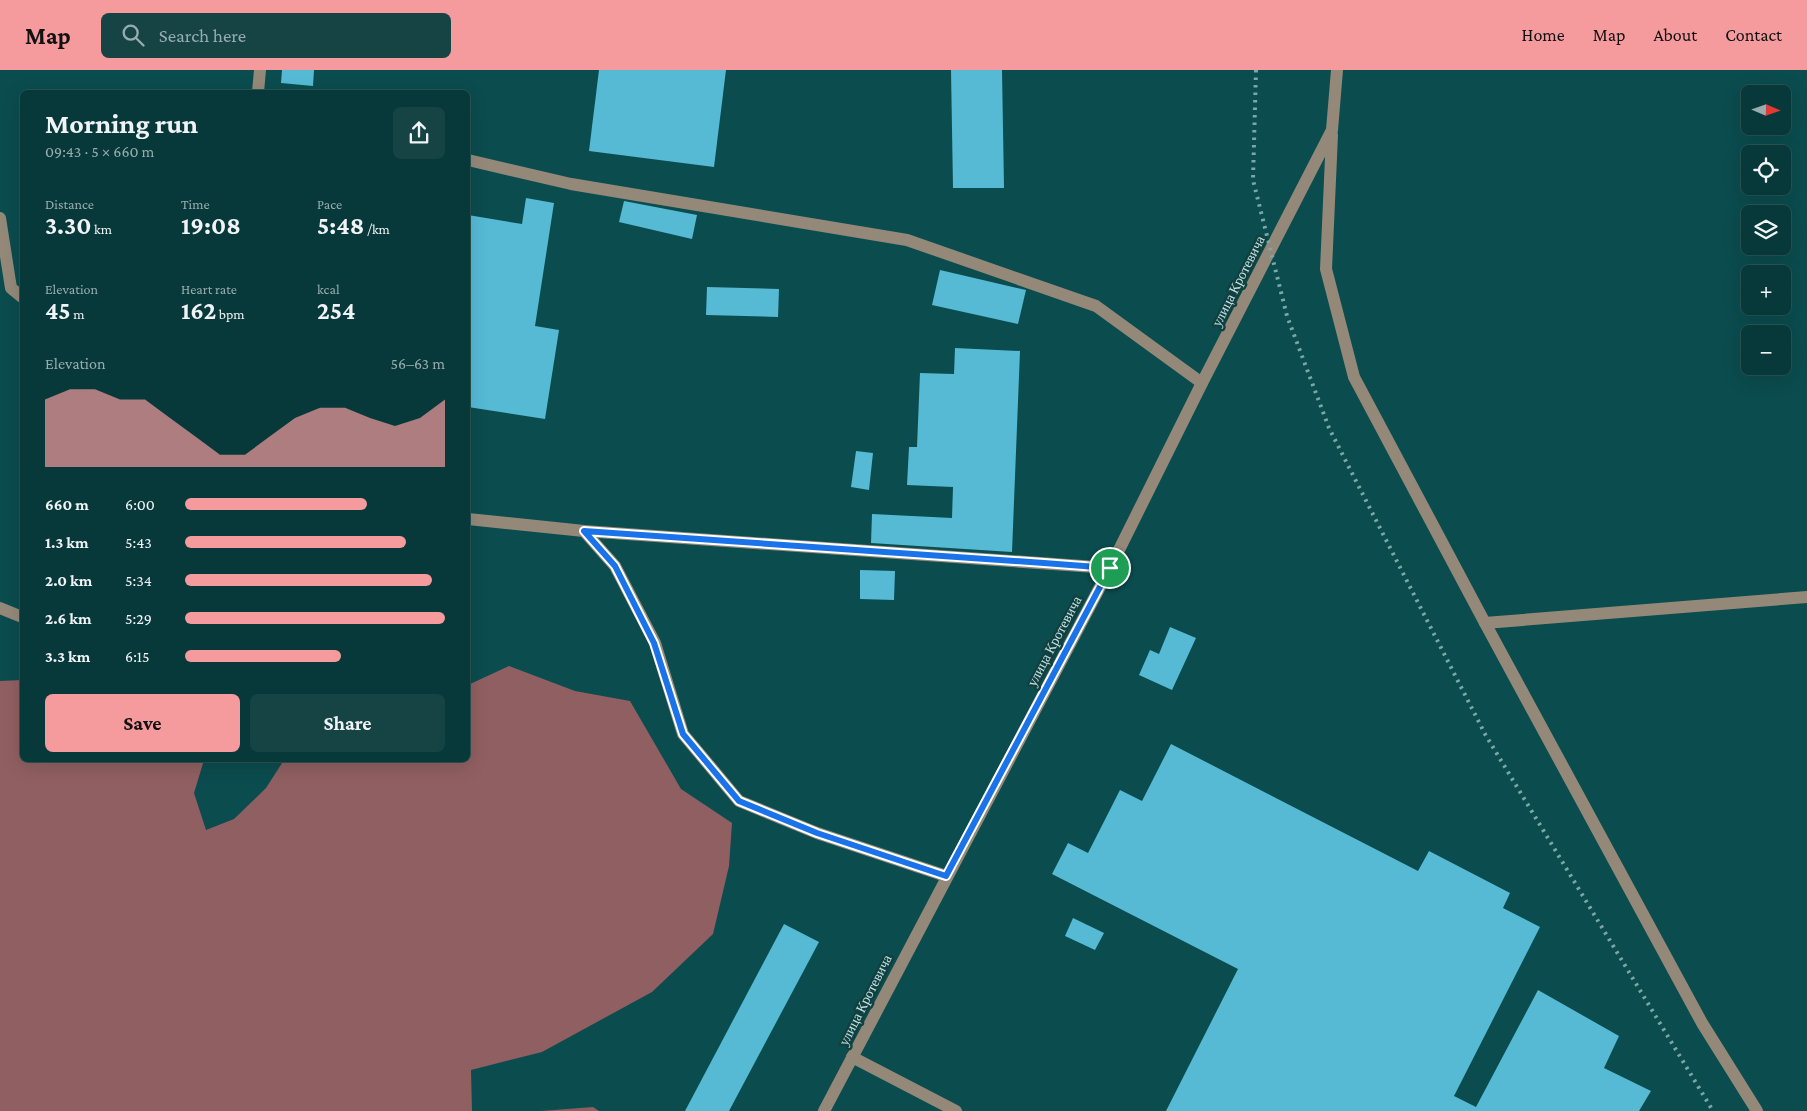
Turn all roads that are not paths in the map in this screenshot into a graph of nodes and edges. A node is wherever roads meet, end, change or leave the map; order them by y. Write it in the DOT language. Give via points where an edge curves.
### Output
graph roads {
  1 [pos="260,70"];
  2 [pos="1337,70"];
  3 [pos="258,90"];
  4 [pos="1332,130"];
  5 [pos="470,160"];
  6 [pos="0,218"];
  7 [pos="20,296"];
  8 [pos="1202,383"];
  9 [pos="470,519"];
  10 [pos="584,531"];
  11 [pos="1110,568"];
  12 [pos="1807,597"];
  13 [pos="0,608"];
  14 [pos="20,616"];
  15 [pos="1484,622"];
  16 [pos="946,876"];
  17 [pos="852,1057"];
  18 [pos="824,1111"];
  19 [pos="956,1111"];
  20 [pos="1757,1111"];
  1 -- 3 [label="street"];
  2 -- 4 [label="street, улица Кротевича"];
  4 -- 8 [label="street, улица Кротевича"];
  4 -- 15 [label="street" via="1326,269 1354,377"];
  5 -- 8 [label="street" via="571,184 907,240 1096,306"];
  6 -- 7 [label="street" via="11,288"];
  8 -- 11 [label="street, улица Кротевича"];
  9 -- 10 [label="street"];
  10 -- 11 [label="street"];
  10 -- 16 [label="street" via="615,566 654,643 683,734 739,801 817,833"];
  11 -- 16 [label="street, улица Кротевича"];
  12 -- 15 [label="street"];
  13 -- 14 [label="street"];
  15 -- 20 [label="street" via="1702,1023"];
  16 -- 17 [label="street, улица Кротевича"];
  17 -- 18 [label="street, улица Кротевича"];
  17 -- 19 [label="street"];
}
